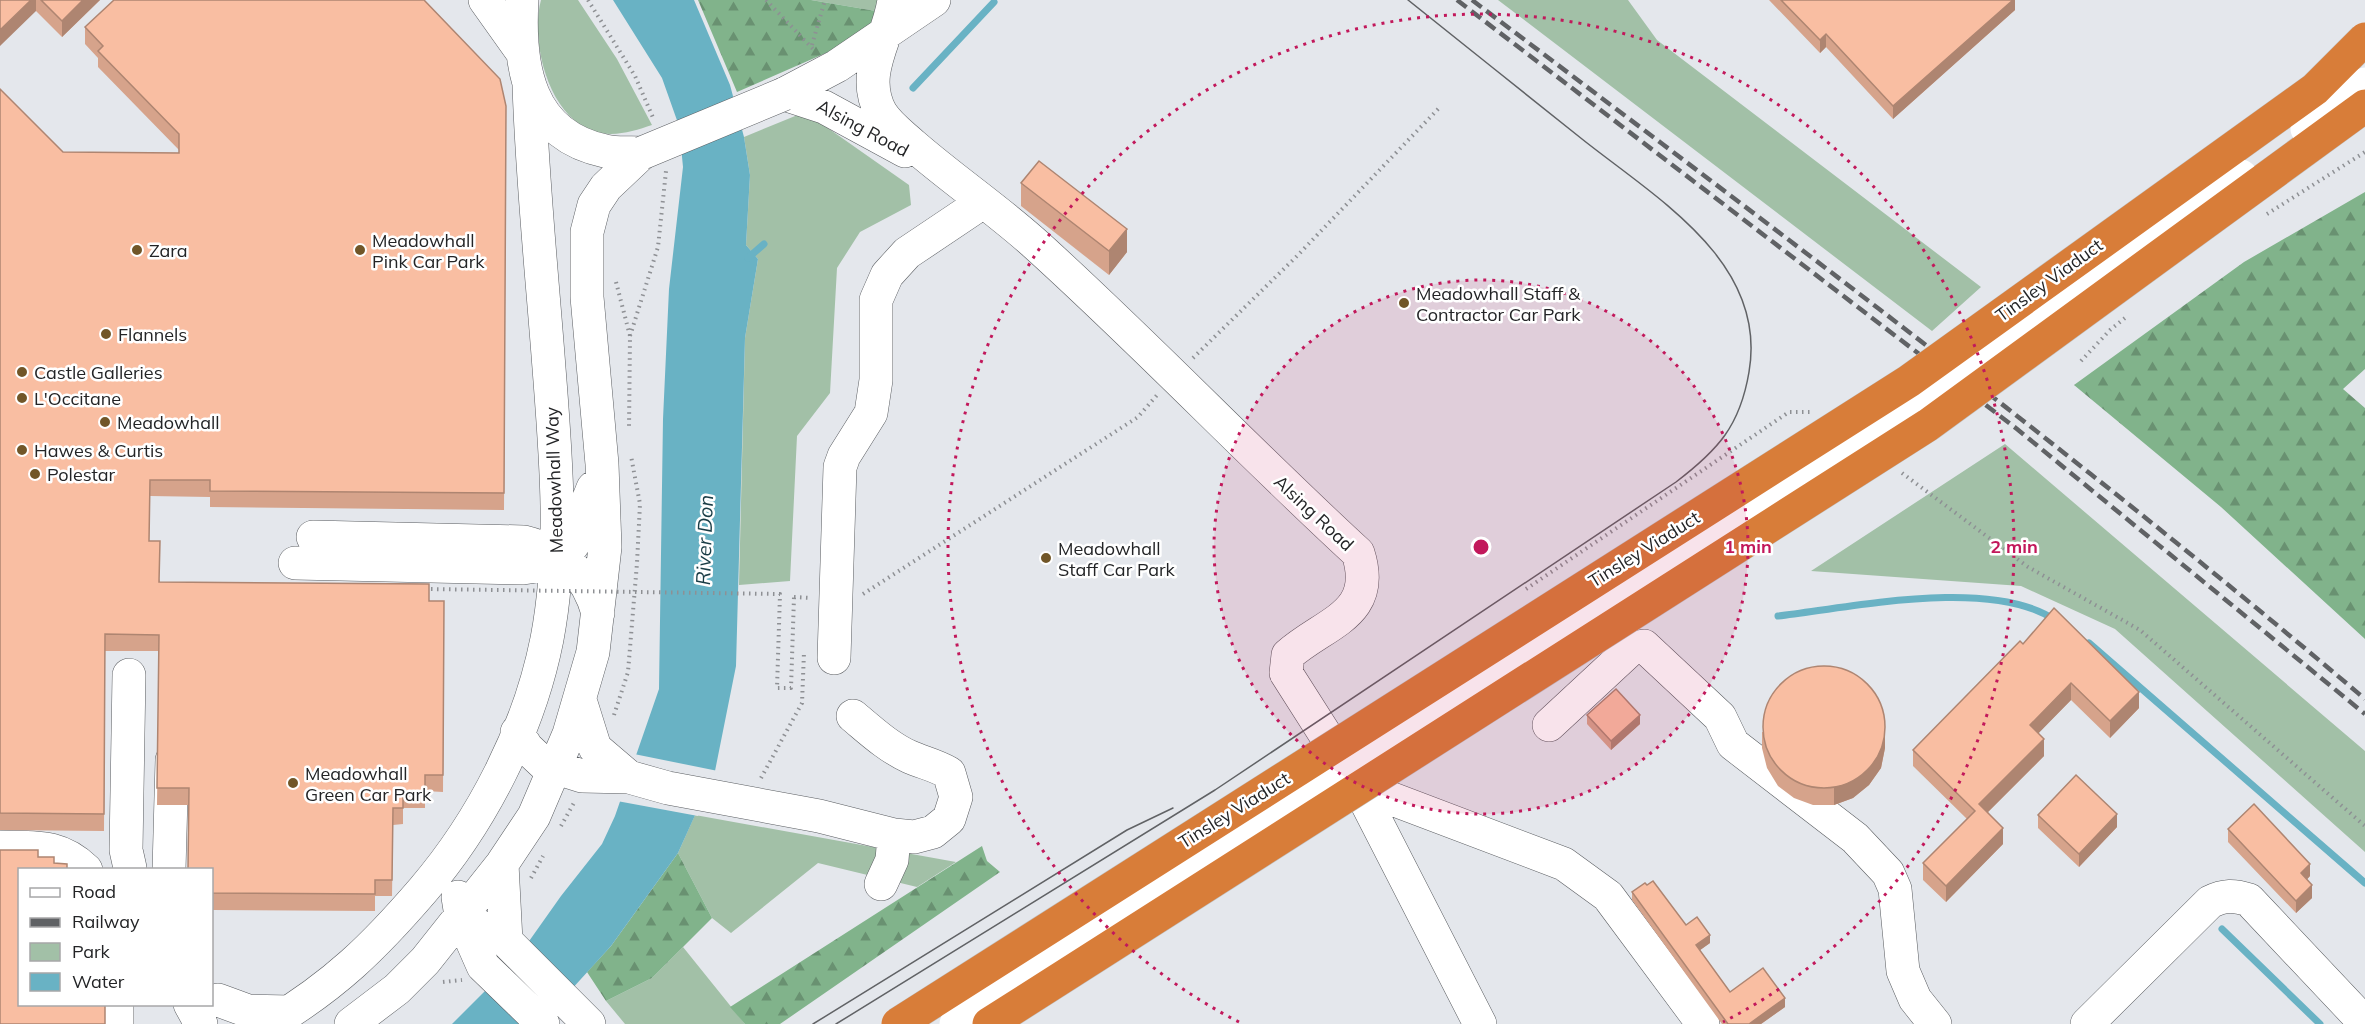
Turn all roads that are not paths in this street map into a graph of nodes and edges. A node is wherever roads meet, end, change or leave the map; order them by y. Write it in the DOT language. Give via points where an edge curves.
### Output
graph roads {
  1 [pos="485,0"];
  2 [pos="522,0"];
  3 [pos="894,0"];
  4 [pos="934,0"];
  5 [pos="882,37"];
  6 [pos="2365,39"];
  7 [pos="522,52"];
  8 [pos="2365,62"];
  9 [pos="2365,84"];
  10 [pos="529,86"];
  11 [pos="784,94"];
  12 [pos="2365,106"];
  13 [pos="2365,126"];
  14 [pos="642,153"];
  15 [pos="939,168"];
  16 [pos="982,202"];
  17 [pos="602,464"];
  18 [pos="557,484"];
  19 [pos="313,537"];
  20 [pos="504,554"];
  21 [pos="557,556"];
  22 [pos="295,563"];
  23 [pos="599,615"];
  24 [pos="548,629"];
  25 [pos="819,651"];
  26 [pos="129,675"];
  27 [pos="580,700"];
  28 [pos="853,716"];
  29 [pos="1549,725"];
  30 [pos="171,726"];
  31 [pos="517,732"];
  32 [pos="555,769"];
  33 [pos="629,777"];
  34 [pos="1358,786"];
  35 [pos="894,835"];
  36 [pos="0,847"];
  37 [pos="453,856"];
  38 [pos="78,862"];
  39 [pos="502,864"];
  40 [pos="146,868"];
  41 [pos="881,884"];
  42 [pos="461,915"];
  43 [pos="379,941"];
  44 [pos="510,946"];
  45 [pos="425,961"];
  46 [pos="489,972"];
  47 [pos="117,1006"];
  48 [pos="209,1008"];
  49 [pos="280,1018"];
  50 [pos="587,1022"];
  51 [pos="2365,1023"];
  52 [pos="117,1024"];
  53 [pos="351,1024"];
  54 [pos="543,1024"];
  55 [pos="898,1024"];
  56 [pos="924,1024"];
  57 [pos="956,1024"];
  58 [pos="989,1024"];
  59 [pos="1014,1024"];
  60 [pos="1480,1024"];
  61 [pos="1703,1024"];
  62 [pos="1935,1024"];
  63 [pos="2087,1024"];
  1 -- 7 [label="street"];
  2 -- 7 [label="street, Meadowhall Way"];
  3 -- 5 [label="street, Alsing Road"];
  4 -- 5 [label="street, Meadowhall Way"];
  5 -- 11 [label="street, Meadowhall Way" via="818,59"];
  5 -- 15 [label="street, Alsing Road" via="873,74 874,93 882,114"];
  6 -- 55 [label="highway, Tinsley Viaduct, bridge" via="2315,89 1909,381"];
  7 -- 10 [label="street, Meadowhall Way"];
  8 -- 56 [label="highway, Tinsley Viaduct" via="2324,98 1914,391"];
  9 -- 57 [label="street, bridge" via="1921,408"];
  10 -- 14 [label="street, Meadowhall Way" via="539,110 565,134 605,152"];
  10 -- 18 [label="street, Meadowhall Way"];
  11 -- 14 [label="street, Meadowhall Way, bridge"];
  11 -- 15 [label="street, Alsing Road" via="824,107"];
  12 -- 58 [label="highway, bridge" via="1928,425"];
  13 -- 59 [label="highway" via="1935,434"];
  14 -- 17 [label="street, Meadowhall Way" via="606,187 594,205 587,232 587,297"];
  15 -- 16 [label="street, Alsing Road"];
  16 -- 25 [label="street" via="907,253 886,275 876,300 876,380 871,413 840,467 816,602"];
  16 -- 34 [label="street, Alsing Road" via="1032,241 1358,553 1364,569 1362,587 1351,611 1288,655 1286,673"];
  17 -- 21 [label="street" via="585,508 584,527 572,546"];
  17 -- 23 [label="street, Meadowhall Way" via="605,547"];
  18 -- 20 [label="street" via="535,522 519,534"];
  18 -- 21 [label="street, Meadowhall Way"];
  19 -- 20 [label="street"];
  20 -- 21 [label="street" via="539,546"];
  20 -- 22 [label="street"];
  20 -- 24 [label="street" via="537,597"];
  21 -- 23 [label="street" via="591,588"];
  21 -- 24 [label="street, Meadowhall Way"];
  23 -- 27 [label="street, Meadowhall Way"];
  24 -- 31 [label="street, Meadowhall Way"];
  26 -- 40 [label="street" via="126,850"];
  27 -- 32 [label="street, Meadowhall Way"];
  27 -- 33 [label="street" via="595,748"];
  28 -- 35 [label="street" via="881,740 911,758 932,763 949,773 956,797 949,819 933,832 914,837"];
  29 -- 62 [label="street" via="1632,648 1644,646 1720,717 1733,744 1855,838 1888,873 1894,889 1903,971 1915,999"];
  30 -- 40 [label="street" via="172,807"];
  31 -- 32 [label="street" via="535,756"];
  31 -- 37 [label="street, Meadowhall Way"];
  32 -- 33 [label="street" via="599,779"];
  32 -- 39 [label="street, Meadowhall Way" via="534,816"];
  33 -- 35 [label="street"];
  34 -- 60 [label="street, Alsing Road"];
  34 -- 61 [label="street" via="1564,864 1608,896"];
  35 -- 41 [label="street" via="892,860"];
  36 -- 38 [label="street" via="45,849"];
  37 -- 42 [label="street"];
  37 -- 43 [label="street, Meadowhall Way"];
  38 -- 40 [label="street" via="84,854"];
  39 -- 42 [label="street, Meadowhall Way"];
  39 -- 44 [label="street"];
  42 -- 43 [label="street" via="422,924"];
  42 -- 44 [label="street"];
  42 -- 45 [label="street, Meadowhall Way"];
  42 -- 46 [label="street"];
  43 -- 49 [label="street, Meadowhall Way" via="331,985"];
  44 -- 50 [label="street"];
  45 -- 46 [label="street"];
  45 -- 53 [label="street, Meadowhall Way" via="397,989"];
  46 -- 54 [label="street"];
  47 -- 52 [label="street"];
  48 -- 49 [label="street"];
  51 -- 63 [label="street" via="2249,900 2222,896 2210,902"];
}
